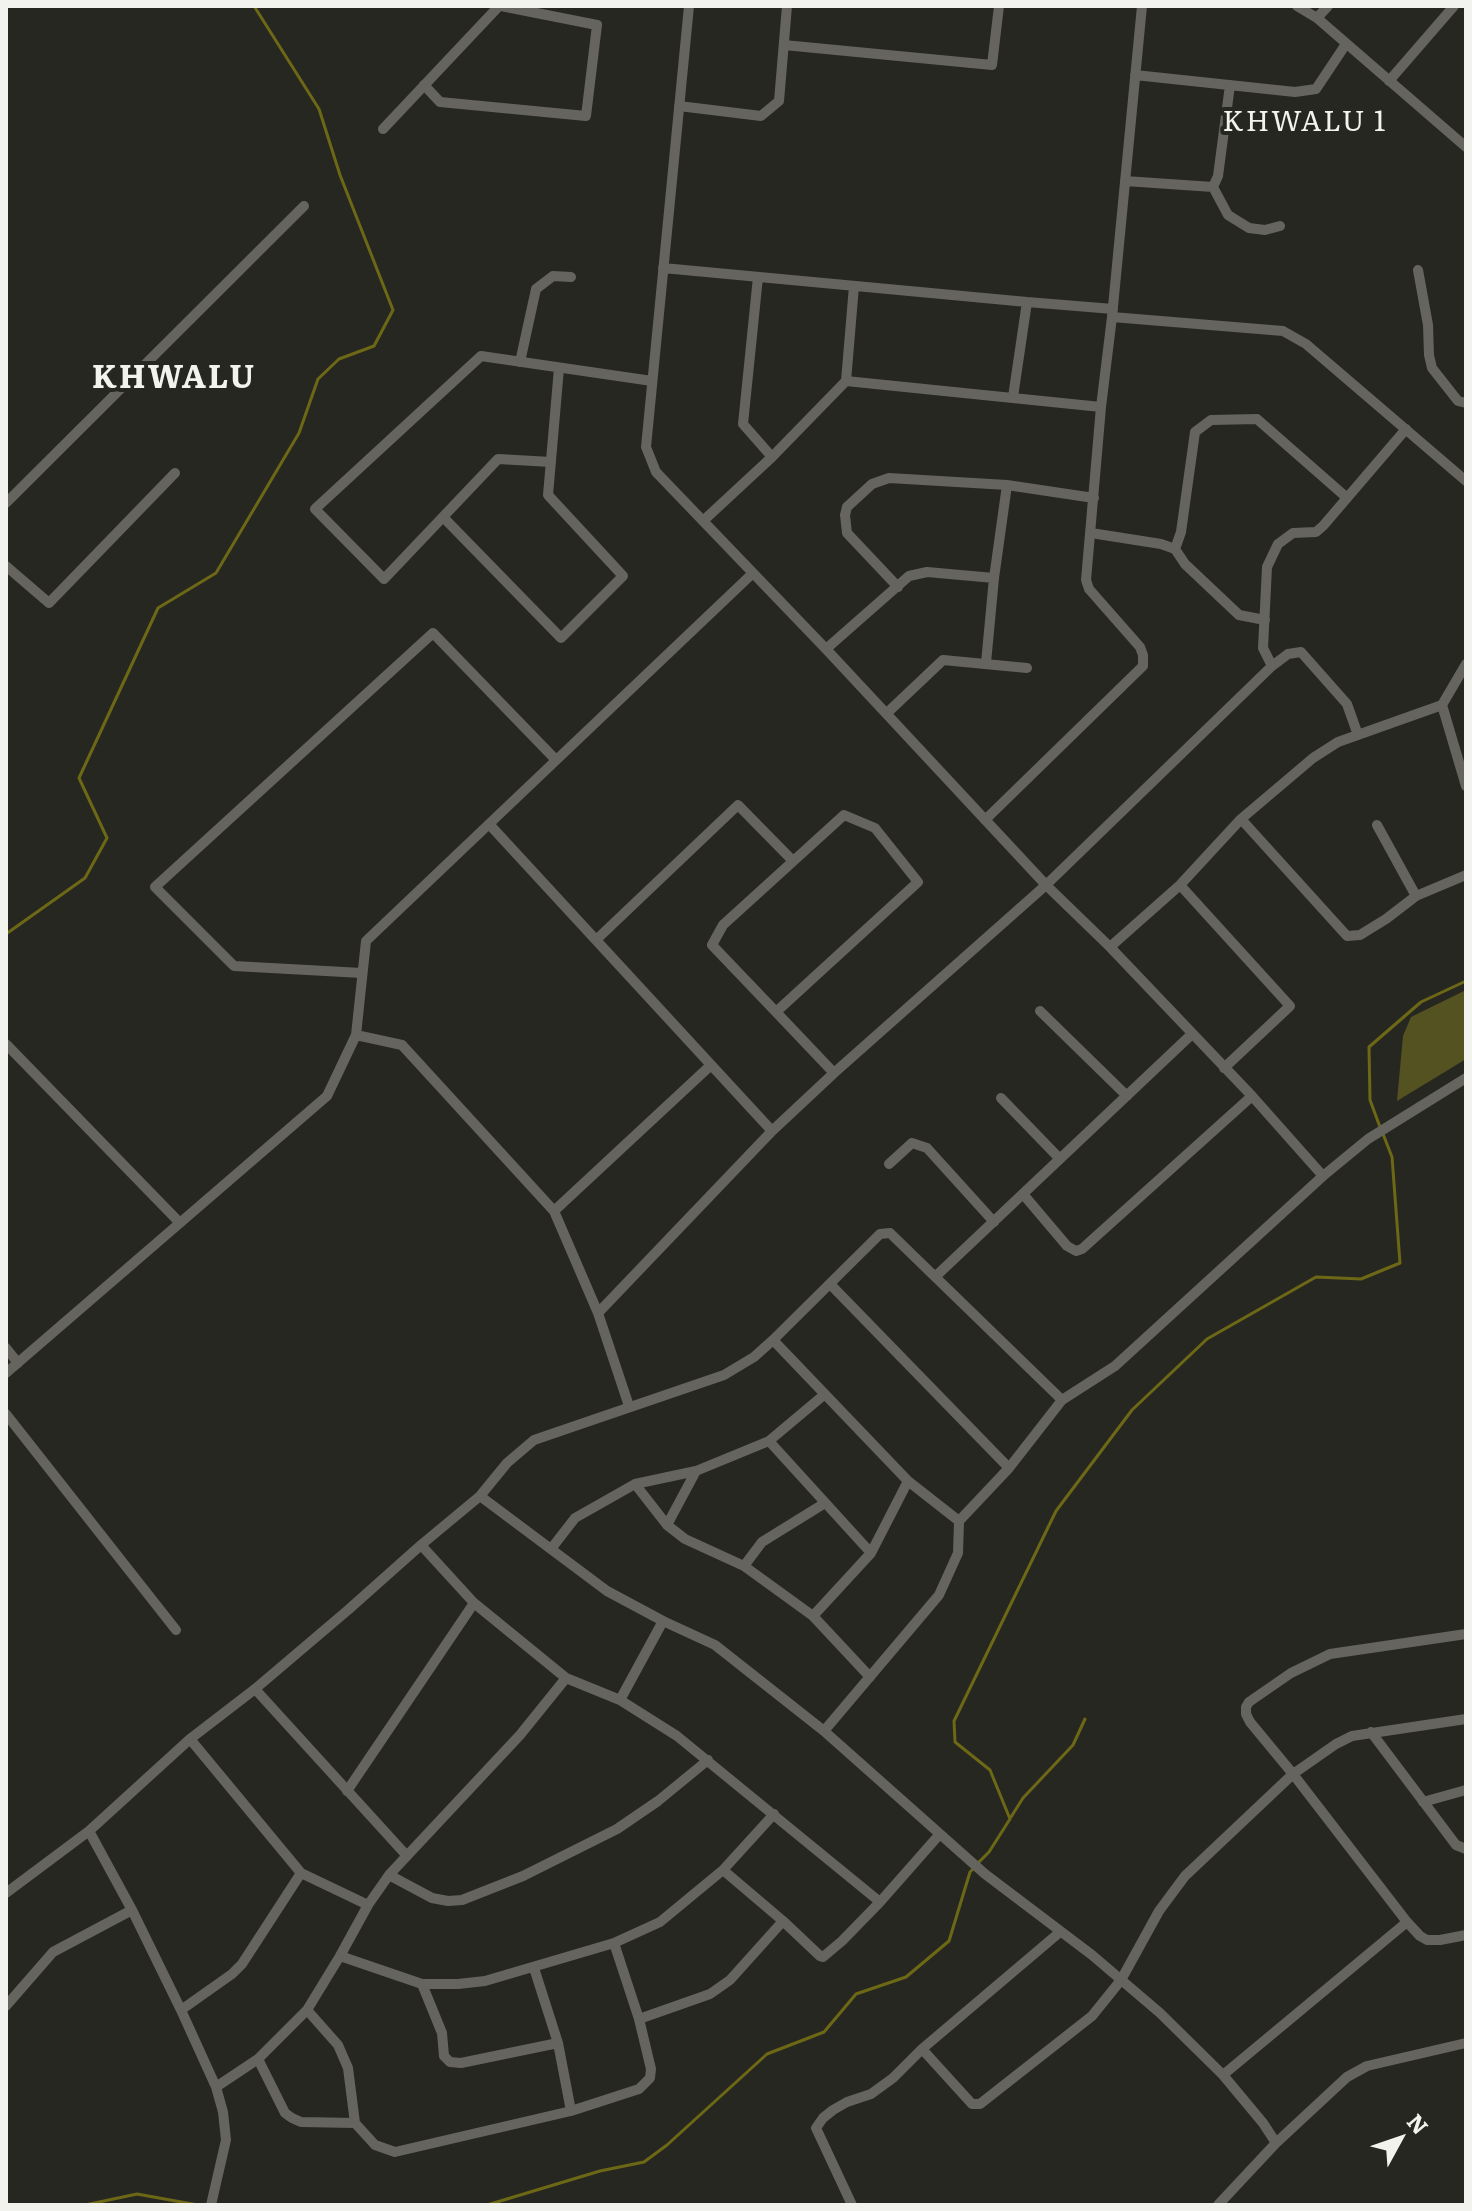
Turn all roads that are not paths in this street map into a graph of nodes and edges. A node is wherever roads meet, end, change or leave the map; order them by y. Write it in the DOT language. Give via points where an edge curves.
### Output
graph roads {
  1 [pos="500,6"];
  2 [pos="689,6"];
  3 [pos="787,6"];
  4 [pos="999,6"];
  5 [pos="1142,6"];
  6 [pos="1297,6"];
  7 [pos="1328,6"];
  8 [pos="1454,6"];
  9 [pos="1317,18"];
  10 [pos="1346,44"];
  11 [pos="784,45"];
  12 [pos="1135,75"];
  13 [pos="1389,81"];
  14 [pos="424,85"];
  15 [pos="1230,85"];
  16 [pos="679,106"];
  17 [pos="383,129"];
  18 [pos="1465,144"];
  19 [pos="1125,181"];
  20 [pos="1213,187"];
  21 [pos="304,206"];
  22 [pos="1280,226"];
  23 [pos="663,268"];
  24 [pos="1418,270"];
  25 [pos="571,277"];
  26 [pos="758,277"];
  27 [pos="854,286"];
  28 [pos="1027,302"];
  29 [pos="1112,313"];
  30 [pos="520,362"];
  31 [pos="559,368"];
  32 [pos="652,381"];
  33 [pos="846,381"];
  34 [pos="1013,397"];
  35 [pos="1466,403"];
  36 [pos="1101,407"];
  37 [pos="1406,429"];
  38 [pos="772,457"];
  39 [pos="551,462"];
  40 [pos="175,473"];
  41 [pos="1466,481"];
  42 [pos="1007,485"];
  43 [pos="1346,497"];
  44 [pos="1094,498"];
  45 [pos="6,503"];
  46 [pos="443,517"];
  47 [pos="703,521"];
  48 [pos="1091,533"];
  49 [pos="1175,549"];
  50 [pos="6,566"];
  51 [pos="753,573"];
  52 [pos="994,578"];
  53 [pos="898,587"];
  54 [pos="1265,620"];
  55 [pos="826,649"];
  56 [pos="986,663"];
  57 [pos="1466,664"];
  58 [pos="1272,666"];
  59 [pos="1027,668"];
  60 [pos="1442,705"];
  61 [pos="887,713"];
  62 [pos="1358,735"];
  63 [pos="556,760"];
  64 [pos="1466,786"];
  65 [pos="1241,819"];
  66 [pos="985,820"];
  67 [pos="489,824"];
  68 [pos="1377,825"];
  69 [pos="793,861"];
  70 [pos="1466,875"];
  71 [pos="1046,885"];
  72 [pos="1180,885"];
  73 [pos="1416,896"];
  74 [pos="596,940"];
  75 [pos="1110,947"];
  76 [pos="362,973"];
  77 [pos="1040,1011"];
  78 [pos="776,1012"];
  79 [pos="1192,1034"];
  80 [pos="356,1035"];
  81 [pos="6,1044"];
  82 [pos="711,1065"];
  83 [pos="1224,1068"];
  84 [pos="834,1073"];
  85 [pos="1466,1078"];
  86 [pos="1127,1096"];
  87 [pos="1252,1096"];
  88 [pos="1001,1098"];
  89 [pos="772,1131"];
  90 [pos="1060,1159"];
  91 [pos="889,1164"];
  92 [pos="1323,1176"];
  93 [pos="1023,1194"];
  94 [pos="554,1211"];
  95 [pos="994,1222"];
  96 [pos="180,1223"];
  97 [pos="936,1276"];
  98 [pos="831,1285"];
  99 [pos="598,1313"];
  100 [pos="773,1340"];
  101 [pos="6,1348"];
  102 [pos="18,1363"];
  103 [pos="6,1373"];
  104 [pos="825,1394"];
  105 [pos="1062,1400"];
  106 [pos="629,1406"];
  107 [pos="6,1414"];
  108 [pos="769,1441"];
  109 [pos="1009,1468"];
  110 [pos="696,1471"];
  111 [pos="908,1481"];
  112 [pos="635,1484"];
  113 [pos="480,1496"];
  114 [pos="825,1503"];
  115 [pos="959,1521"];
  116 [pos="667,1525"];
  117 [pos="421,1545"];
  118 [pos="551,1549"];
  119 [pos="871,1553"];
  120 [pos="744,1566"];
  121 [pos="474,1603"];
  122 [pos="813,1616"];
  123 [pos="663,1621"];
  124 [pos="176,1630"];
  125 [pos="1466,1634"];
  126 [pos="870,1677"];
  127 [pos="566,1678"];
  128 [pos="255,1689"];
  129 [pos="620,1700"];
  130 [pos="1466,1719"];
  131 [pos="824,1731"];
  132 [pos="1371,1732"];
  133 [pos="190,1739"];
  134 [pos="708,1760"];
  135 [pos="1293,1774"];
  136 [pos="1466,1790"];
  137 [pos="347,1791"];
  138 [pos="1423,1802"];
  139 [pos="774,1814"];
  140 [pos="89,1831"];
  141 [pos="939,1835"];
  142 [pos="1466,1849"];
  143 [pos="407,1856"];
  144 [pos="723,1870"];
  145 [pos="301,1873"];
  146 [pos="389,1875"];
  147 [pos="6,1893"];
  148 [pos="880,1902"];
  149 [pos="368,1905"];
  150 [pos="132,1910"];
  151 [pos="783,1921"];
  152 [pos="1407,1922"];
  153 [pos="1060,1932"];
  154 [pos="1466,1935"];
  155 [pos="614,1943"];
  156 [pos="340,1956"];
  157 [pos="534,1968"];
  158 [pos="1121,1980"];
  159 [pos="422,1984"];
  160 [pos="8,2000"];
  161 [pos="181,2010"];
  162 [pos="307,2010"];
  163 [pos="639,2019"];
  164 [pos="558,2043"];
  165 [pos="1466,2043"];
  166 [pos="922,2049"];
  167 [pos="258,2059"];
  168 [pos="1223,2075"];
  169 [pos="216,2087"];
  170 [pos="571,2111"];
  171 [pos="355,2123"];
  172 [pos="1276,2143"];
  173 [pos="211,2205"];
  174 [pos="852,2205"];
  175 [pos="1218,2205"];
  1 -- 14 [label="street"];
  1 -- 14 [label="street" via="597,25 586,116 440,102"];
  2 -- 16 [label="street"];
  3 -- 11 [label="street"];
  4 -- 11 [label="street" via="992,65"];
  5 -- 12 [label="street"];
  6 -- 9 [label="street"];
  7 -- 9 [label="street"];
  8 -- 13 [label="street"];
  9 -- 10 [label="street"];
  10 -- 13 [label="street"];
  10 -- 15 [label="street" via="1316,89"];
  11 -- 16 [label="street" via="779,101 761,116"];
  12 -- 15 [label="street"];
  12 -- 19 [label="street"];
  13 -- 18 [label="street"];
  14 -- 17 [label="street"];
  15 -- 20 [label="street"];
  16 -- 23 [label="street"];
  19 -- 20 [label="street"];
  19 -- 29 [label="street"];
  20 -- 22 [label="street" via="1228,215 1249,228"];
  21 -- 45 [label="street"];
  23 -- 26 [label="street"];
  23 -- 32 [label="street"];
  24 -- 35 [label="street" via="1432,368 1458,401"];
  25 -- 30 [label="street" via="553,276 536,289"];
  26 -- 27 [label="street"];
  26 -- 38 [label="street" via="743,424"];
  27 -- 28 [label="street"];
  27 -- 33 [label="street"];
  28 -- 29 [label="street"];
  28 -- 34 [label="street"];
  29 -- 36 [label="street"];
  29 -- 37 [label="street" via="1283,331 1306,344"];
  30 -- 31 [label="street"];
  30 -- 46 [label="street" via="481,356 315,509 384,579"];
  31 -- 32 [label="street"];
  31 -- 39 [label="street"];
  32 -- 47 [label="street" via="646,447 656,472"];
  33 -- 34 [label="street"];
  33 -- 38 [label="street"];
  34 -- 36 [label="street"];
  36 -- 44 [label="street"];
  37 -- 41 [label="street"];
  37 -- 43 [label="street"];
  38 -- 47 [label="street"];
  39 -- 46 [label="street" via="498,459"];
  39 -- 46 [label="street" via="548,495 623,576 561,638"];
  40 -- 50 [label="street" via="49,603"];
  42 -- 44 [label="street"];
  42 -- 52 [label="street"];
  42 -- 53 [label="street" via="889,478 872,484 847,507 847,533"];
  43 -- 49 [label="street" via="1257,419 1211,420 1195,432"];
  43 -- 54 [label="street" via="1316,532 1293,533 1278,544 1267,567"];
  44 -- 48 [label="street"];
  47 -- 51 [label="street"];
  48 -- 49 [label="street"];
  48 -- 66 [label="street" via="1089,589 1140,647 1143,666"];
  49 -- 54 [label="street" via="1239,615"];
  51 -- 55 [label="street"];
  51 -- 63 [label="street"];
  52 -- 53 [label="street" via="927,572 909,576"];
  52 -- 56 [label="street"];
  53 -- 55 [label="street"];
  54 -- 58 [label="street" via="1263,648"];
  55 -- 61 [label="street"];
  56 -- 59 [label="street"];
  56 -- 61 [label="street" via="943,660"];
  57 -- 60 [label="street"];
  58 -- 62 [label="street" via="1301,652 1347,704"];
  58 -- 71 [label="street"];
  60 -- 62 [label="street"];
  60 -- 64 [label="street"];
  61 -- 66 [label="street"];
  62 -- 65 [label="street" via="1313,758"];
  63 -- 67 [label="street"];
  63 -- 76 [label="street" via="433,633 155,887 234,966"];
  65 -- 72 [label="street"];
  65 -- 73 [label="street" via="1347,936 1360,935"];
  66 -- 71 [label="street"];
  67 -- 74 [label="street"];
  67 -- 76 [label="street" via="366,941"];
  68 -- 73 [label="street"];
  69 -- 74 [label="street" via="738,805"];
  69 -- 78 [label="street" via="723,925 712,945"];
  69 -- 78 [label="street" via="844,815 875,828 918,882"];
  70 -- 73 [label="street"];
  71 -- 75 [label="street"];
  71 -- 84 [label="street"];
  72 -- 75 [label="street"];
  72 -- 83 [label="street" via="1290,1006"];
  74 -- 82 [label="street"];
  75 -- 79 [label="street"];
  76 -- 80 [label="street"];
  77 -- 86 [label="street"];
  78 -- 84 [label="street"];
  79 -- 83 [label="street"];
  79 -- 86 [label="street"];
  80 -- 94 [label="street" via="402,1045"];
  80 -- 96 [label="street" via="327,1096"];
  81 -- 96 [label="street"];
  82 -- 89 [label="street"];
  82 -- 94 [label="street"];
  83 -- 87 [label="street"];
  84 -- 89 [label="street"];
  85 -- 92 [label="street" via="1368,1139"];
  86 -- 90 [label="street"];
  87 -- 92 [label="street"];
  87 -- 93 [label="street" via="1082,1249 1067,1246"];
  88 -- 90 [label="street"];
  89 -- 99 [label="street"];
  90 -- 93 [label="street"];
  91 -- 95 [label="street" via="912,1143 927,1148"];
  92 -- 105 [label="street" via="1115,1366"];
  93 -- 95 [label="street"];
  94 -- 99 [label="street"];
  95 -- 97 [label="street"];
  96 -- 102 [label="street"];
  97 -- 98 [label="street" via="884,1233"];
  97 -- 105 [label="street"];
  98 -- 100 [label="street"];
  98 -- 109 [label="street"];
  99 -- 106 [label="street"];
  100 -- 104 [label="street"];
  100 -- 106 [label="street" via="724,1375"];
  101 -- 102 [label="street"];
  102 -- 103 [label="street"];
  104 -- 108 [label="street"];
  104 -- 111 [label="street"];
  105 -- 109 [label="street"];
  106 -- 113 [label="street" via="534,1440"];
  107 -- 124 [label="street"];
  108 -- 110 [label="street"];
  108 -- 114 [label="street"];
  109 -- 115 [label="street"];
  110 -- 112 [label="street"];
  110 -- 116 [label="street"];
  111 -- 115 [label="street"];
  111 -- 119 [label="street"];
  112 -- 116 [label="street"];
  112 -- 118 [label="street" via="575,1518"];
  113 -- 117 [label="street"];
  113 -- 118 [label="street"];
  114 -- 119 [label="street"];
  114 -- 120 [label="street" via="762,1542"];
  115 -- 126 [label="street" via="958,1553 939,1595"];
  116 -- 120 [label="street"];
  117 -- 121 [label="street"];
  117 -- 128 [label="street"];
  118 -- 123 [label="street" via="607,1591"];
  119 -- 122 [label="street"];
  120 -- 122 [label="street"];
  121 -- 127 [label="street"];
  121 -- 137 [label="street"];
  122 -- 126 [label="street"];
  123 -- 129 [label="street"];
  123 -- 131 [label="street" via="715,1645"];
  125 -- 135 [label="street" via="1330,1654 1249,1702 1250,1722"];
  126 -- 131 [label="street"];
  127 -- 129 [label="street"];
  127 -- 143 [label="street"];
  128 -- 133 [label="street"];
  128 -- 137 [label="street"];
  129 -- 134 [label="street"];
  130 -- 132 [label="street"];
  131 -- 141 [label="street"];
  132 -- 135 [label="street" via="1336,1744"];
  132 -- 138 [label="street"];
  133 -- 140 [label="street"];
  133 -- 145 [label="street"];
  134 -- 139 [label="street"];
  134 -- 146 [label="street" via="617,1829 462,1900 432,1898"];
  135 -- 152 [label="street"];
  135 -- 158 [label="street" via="1185,1876"];
  136 -- 138 [label="street"];
  137 -- 143 [label="street"];
  138 -- 142 [label="street" via="1456,1845"];
  139 -- 144 [label="street"];
  139 -- 148 [label="street"];
  140 -- 147 [label="street"];
  140 -- 150 [label="street"];
  141 -- 148 [label="street"];
  141 -- 153 [label="street"];
  143 -- 146 [label="street"];
  144 -- 151 [label="street"];
  144 -- 155 [label="street" via="660,1922"];
  145 -- 149 [label="street"];
  145 -- 161 [label="street" via="242,1964"];
  146 -- 149 [label="street"];
  148 -- 151 [label="street" via="823,1957"];
  149 -- 156 [label="street"];
  150 -- 160 [label="street" via="53,1952"];
  150 -- 161 [label="street"];
  151 -- 163 [label="street" via="730,1980 710,1994"];
  152 -- 154 [label="street" via="1427,1940"];
  152 -- 168 [label="street"];
  153 -- 158 [label="street"];
  153 -- 166 [label="street"];
  155 -- 157 [label="street"];
  155 -- 163 [label="street"];
  156 -- 159 [label="street"];
  156 -- 162 [label="street"];
  157 -- 159 [label="street" via="485,1981"];
  157 -- 164 [label="street"];
  158 -- 166 [label="street" via="1092,2016 980,2104 969,2102"];
  158 -- 168 [label="street"];
  159 -- 164 [label="street" via="450,2062"];
  161 -- 169 [label="street"];
  162 -- 167 [label="street"];
  162 -- 171 [label="street" via="338,2045 348,2068"];
  163 -- 170 [label="street" via="651,2069 646,2084"];
  164 -- 170 [label="street"];
  165 -- 172 [label="street" via="1367,2066 1347,2077"];
  166 -- 174 [label="street" via="882,2086 833,2110 816,2128"];
  167 -- 169 [label="street"];
  167 -- 171 [label="street" via="292,2118"];
  168 -- 172 [label="street"];
  169 -- 173 [label="street" via="226,2140"];
  170 -- 171 [label="street" via="395,2152 375,2145"];
  172 -- 175 [label="street"];
}
